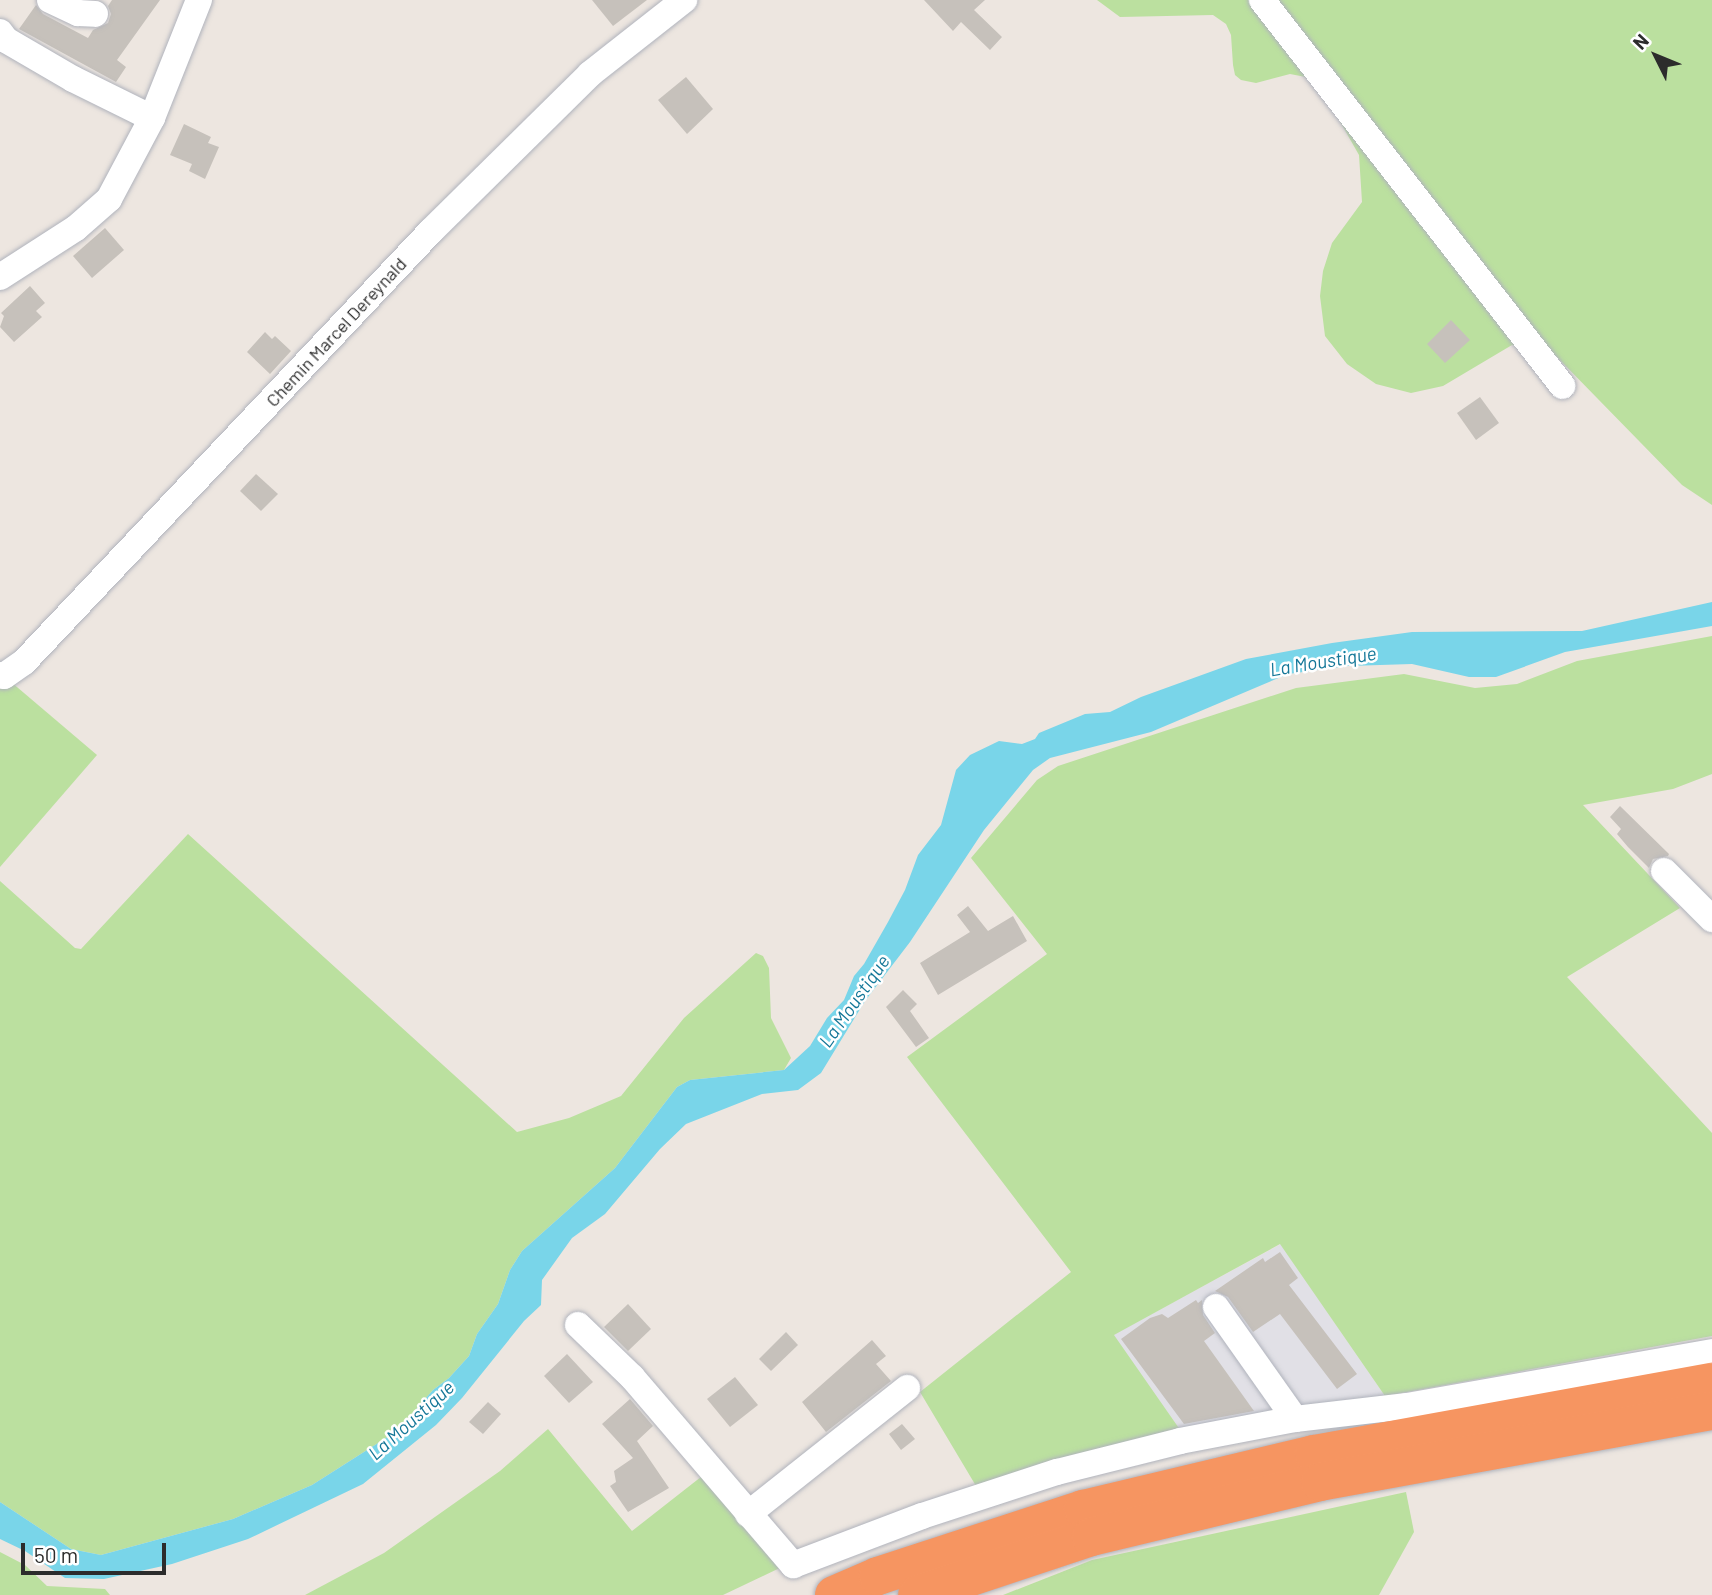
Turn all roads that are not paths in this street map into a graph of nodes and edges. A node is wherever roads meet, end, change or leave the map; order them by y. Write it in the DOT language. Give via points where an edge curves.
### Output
graph roads {
  1 [pos="50,0"];
  2 [pos="199,0"];
  3 [pos="684,0"];
  4 [pos="1262,0"];
  5 [pos="95,14"];
  6 [pos="0,32"];
  7 [pos="152,118"];
  8 [pos="0,277"];
  9 [pos="1562,386"];
  10 [pos="0,675"];
  11 [pos="1664,871"];
  12 [pos="1712,919"];
  13 [pos="1216,1307"];
  14 [pos="578,1325"];
  15 [pos="1712,1352"];
  16 [pos="1712,1382"];
  17 [pos="907,1388"];
  18 [pos="1712,1411"];
  19 [pos="1295,1419"];
  20 [pos="748,1514"];
  21 [pos="834,1595"];
  22 [pos="917,1595"];
  1 -- 5 [label="street" via="78,13"];
  2 -- 7 [label="street"];
  3 -- 10 [label="street, Chemin Marcel Dereynald" via="590,74 431,231 24,662 4,677"];
  4 -- 9 [label="street"];
  6 -- 7 [label="street" via="72,79"];
  7 -- 8 [label="street" via="109,198 76,228"];
  11 -- 12 [label="street"];
  13 -- 19 [label="street"];
  14 -- 20 [label="street" via="632,1377"];
  15 -- 19 [label="street" via="1407,1406"];
  16 -- 21 [label="highway" via="1314,1454 1097,1506 878,1576"];
  17 -- 20 [label="street"];
  18 -- 22 [label="highway" via="1320,1482 1091,1537"];
  19 -- 20 [label="street" via="1180,1441 1057,1472 793,1565"];
}
